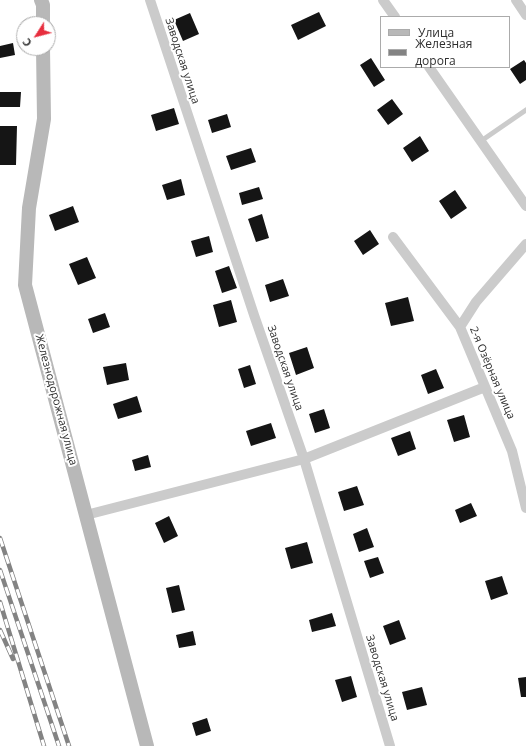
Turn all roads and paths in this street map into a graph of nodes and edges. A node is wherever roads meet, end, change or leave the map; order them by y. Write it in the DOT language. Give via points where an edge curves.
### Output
graph roads {
  1 [pos="41,0"];
  2 [pos="150,0"];
  3 [pos="383,0"];
  4 [pos="516,0"];
  5 [pos="526,15"];
  6 [pos="43,16"];
  7 [pos="394,16"];
  8 [pos="43,56"];
  9 [pos="431,68"];
  10 [pos="526,110"];
  11 [pos="481,141"];
  12 [pos="526,206"];
  13 [pos="393,237"];
  14 [pos="526,244"];
  15 [pos="460,327"];
  16 [pos="485,387"];
  17 [pos="304,459"];
  18 [pos="525,496"];
  19 [pos="526,508"];
  20 [pos="86,515"];
  21 [pos="147,746"];
  22 [pos="390,746"];
  1 -- 6 [label="street"];
  2 -- 17 [label="street, Заводская улица"];
  3 -- 7 [label="street"];
  4 -- 5 [label="street"];
  8 -- 20 [label="street, Железнодорожная улица" via="44,119 29,208 25,285"];
  9 -- 11 [label="street"];
  10 -- 11 [label="lane"];
  11 -- 12 [label="street"];
  13 -- 15 [label="street"];
  14 -- 15 [label="street, 2-я Озёрная улица" via="476,302"];
  15 -- 16 [label="street, 2-я Озёрная улица"];
  16 -- 17 [label="street"];
  16 -- 18 [label="street, 2-я Озёрная улица" via="512,451"];
  17 -- 20 [label="street"];
  17 -- 22 [label="street, Заводская улица"];
  18 -- 19 [label="street, 2-я Озёрная улица"];
  20 -- 21 [label="street, Железнодорожная улица"];
}
